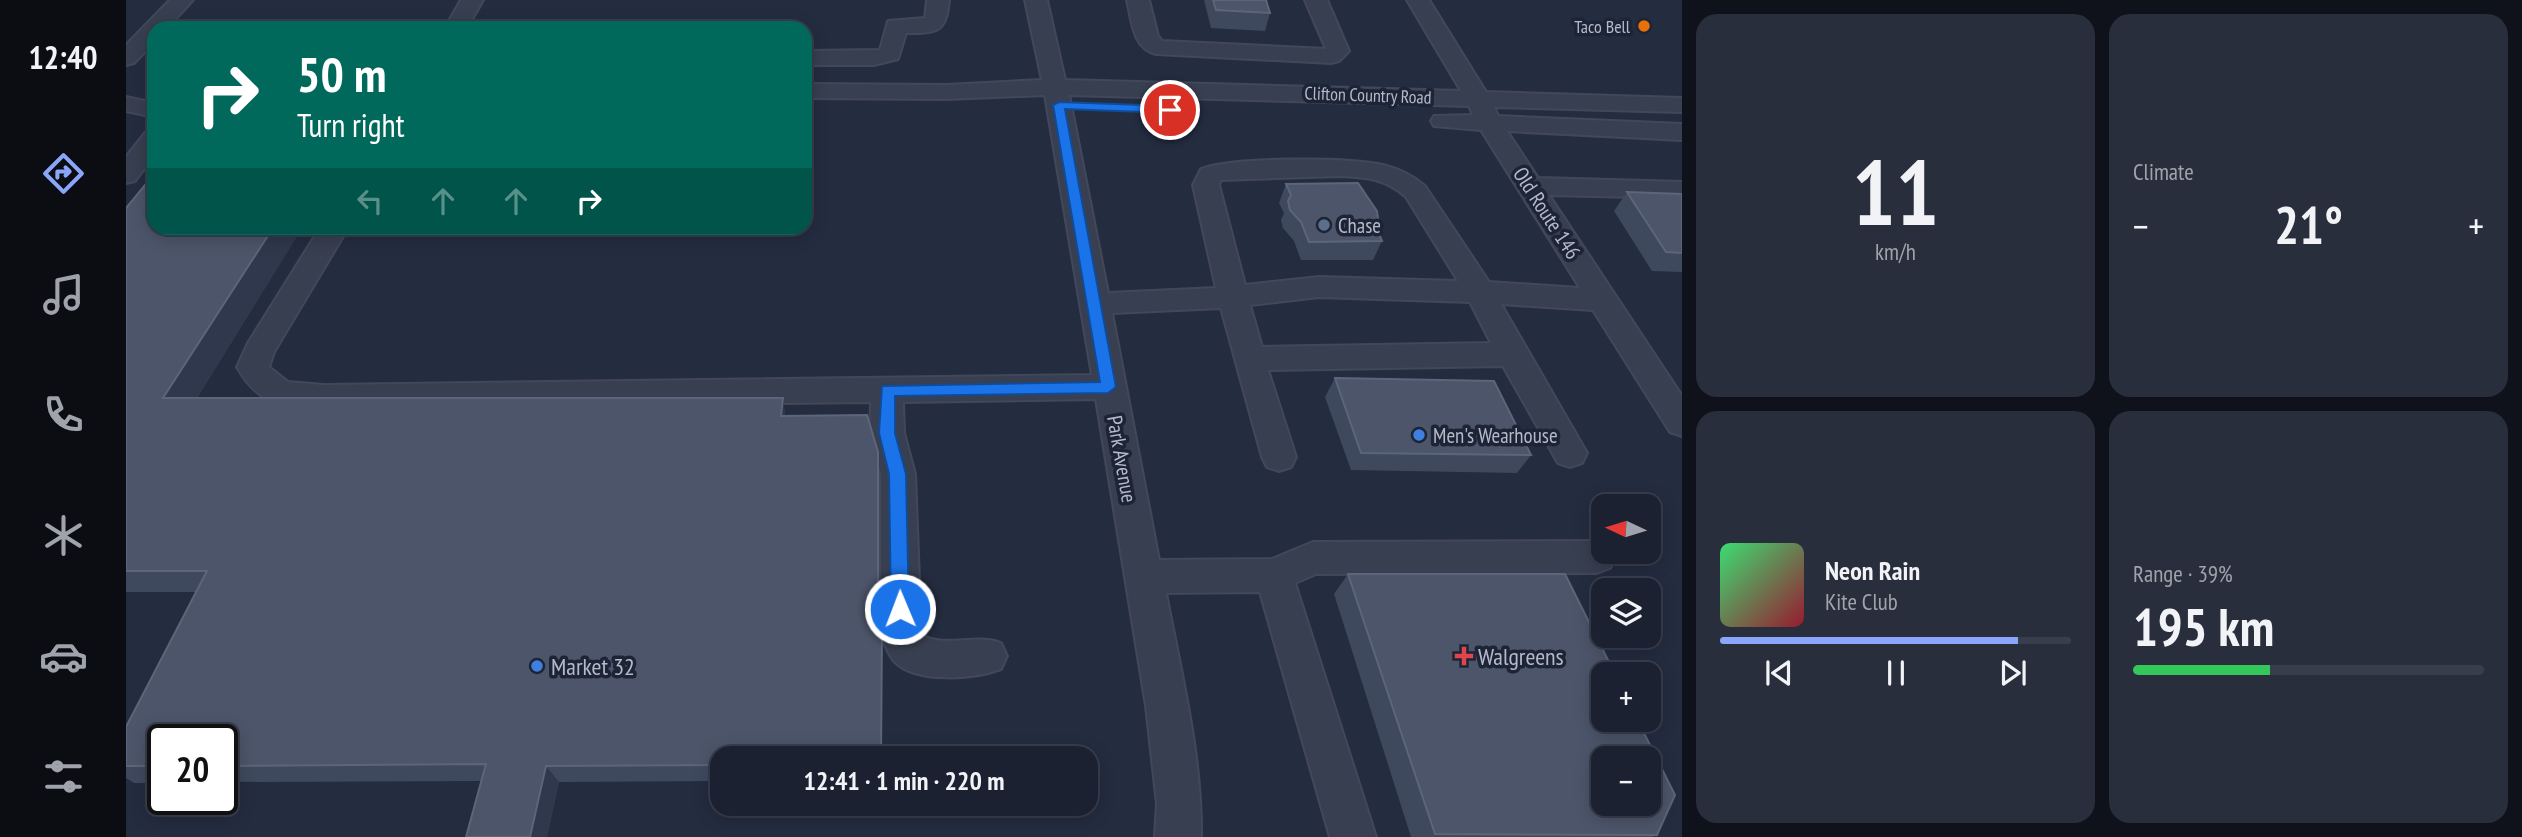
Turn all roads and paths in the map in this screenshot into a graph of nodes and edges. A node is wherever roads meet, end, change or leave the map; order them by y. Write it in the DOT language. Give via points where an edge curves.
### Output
graph roads {
  1 [pos="182,0"];
  2 [pos="472,0"];
  3 [pos="938,0"];
  4 [pos="1036,0"];
  5 [pos="1138,0"];
  6 [pos="1315,0"];
  7 [pos="1418,0"];
  8 [pos="161,21"];
  9 [pos="460,21"];
  10 [pos="147,36"];
  11 [pos="126,58"];
  12 [pos="812,58"];
  13 [pos="812,90"];
  14 [pos="1056,96"];
  15 [pos="126,104"];
  16 [pos="1682,106"];
  17 [pos="147,108"];
  18 [pos="1483,111"];
  19 [pos="1682,132"];
  20 [pos="147,148"];
  21 [pos="126,176"];
  22 [pos="1529,186"];
  23 [pos="1682,190"];
  24 [pos="330,235"];
  25 [pos="1480,292"];
  26 [pos="1233,297"];
  27 [pos="1602,300"];
  28 [pos="1094,304"];
  29 [pos="1511,354"];
  30 [pos="1249,359"];
  31 [pos="1668,381"];
  32 [pos="1108,387"];
  33 [pos="887,390"];
  34 [pos="1682,423"];
  35 [pos="1570,453"];
  36 [pos="1279,457"];
  37 [pos="1591,557"];
  38 [pos="1274,575"];
  39 [pos="1143,577"];
  40 [pos="987,656"];
  41 [pos="1178,837"];
  42 [pos="1353,837"];
  1 -- 8 [label="street"];
  2 -- 9 [label="street"];
  3 -- 12 [label="street" via="936,21 896,26 891,54"];
  4 -- 14 [label="street, Park Avenue"];
  5 -- 6 [label="street" via="1147,38 1156,47 1331,56 1338,51"];
  7 -- 18 [label="street, Old Route 146"];
  10 -- 11 [label="street"];
  13 -- 14 [label="street, Clifton Country Road"];
  14 -- 18 [label="street, Clifton Country Road"];
  14 -- 28 [label="street, Park Avenue"];
  15 -- 17 [label="street"];
  16 -- 18 [label="street, Clifton Country Road"];
  18 -- 19 [label="street, Clifton Country Road"];
  18 -- 22 [label="street, Old Route 146"];
  20 -- 21 [label="street"];
  22 -- 23 [label="street"];
  22 -- 27 [label="street, Old Route 146"];
  24 -- 33 [label="street" via="253,367 259,381 274,390 324,397"];
  25 -- 26 [label="street" via="1319,287"];
  25 -- 26 [label="street" via="1416,192 1385,171 1222,170 1210,175 1206,185"];
  25 -- 27 [label="street"];
  25 -- 29 [label="street"];
  26 -- 28 [label="street"];
  26 -- 30 [label="street"];
  27 -- 31 [label="street, Old Route 146"];
  28 -- 32 [label="street, Park Avenue"];
  29 -- 30 [label="street"];
  29 -- 35 [label="street"];
  30 -- 36 [label="street"];
  31 -- 34 [label="street, Old Route 146"];
  32 -- 33 [label="street"];
  32 -- 39 [label="street, Park Avenue"];
  33 -- 40 [label="street" via="887,433 898,474 903,645 919,657"];
  37 -- 38 [label="street" via="1313,558"];
  38 -- 39 [label="street"];
  38 -- 42 [label="street"];
  39 -- 41 [label="street, Park Avenue" via="1167,706 1179,804"];
}
